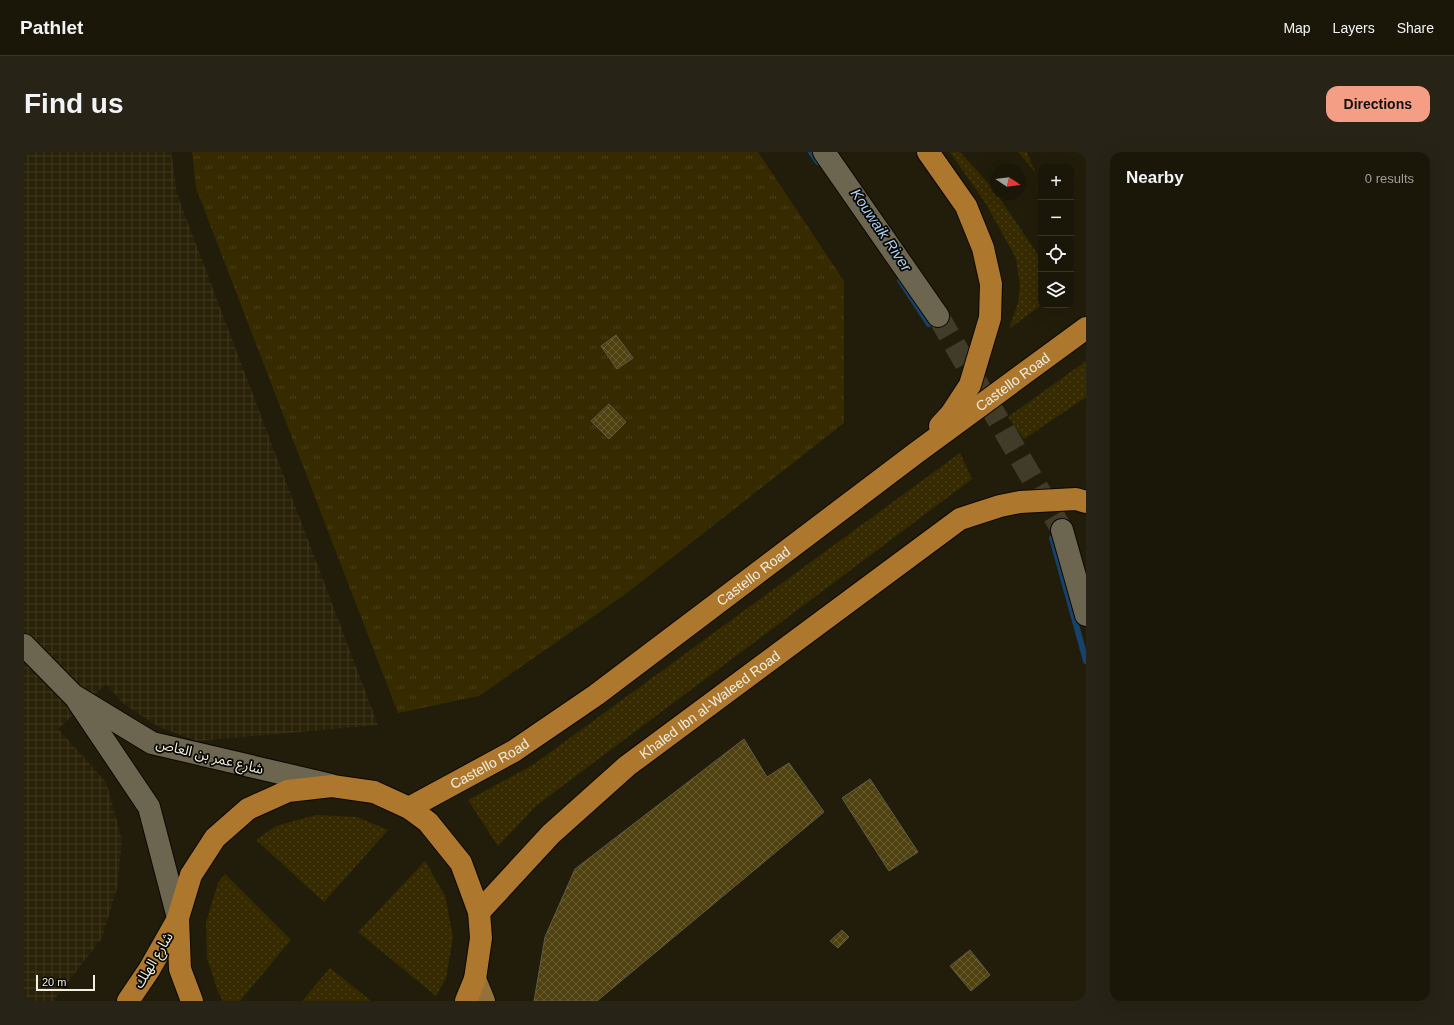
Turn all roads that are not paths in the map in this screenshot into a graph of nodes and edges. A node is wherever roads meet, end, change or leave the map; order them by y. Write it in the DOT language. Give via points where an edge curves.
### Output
graph roads {
  1 [pos="824,152"];
  2 [pos="928,152"];
  3 [pos="938,316"];
  4 [pos="1086,328"];
  5 [pos="916,453"];
  6 [pos="1086,502"];
  7 [pos="1062,530"];
  8 [pos="1086,615"];
  9 [pos="24,645"];
  10 [pos="73,694"];
  11 [pos="332,786"];
  12 [pos="409,808"];
  13 [pos="479,912"];
  14 [pos="178,918"];
  15 [pos="475,979"];
  16 [pos="128,1001"];
  17 [pos="192,1001"];
  18 [pos="466,1001"];
  19 [pos="484,1001"];
  1 -- 3 [label="street"];
  2 -- 5 [label="highway" via="966,206 982,248 991,284 990,318 970,385 951,414"];
  4 -- 5 [label="highway, Castello Road"];
  5 -- 12 [label="highway, Castello Road" via="589,699 514,751"];
  6 -- 13 [label="highway, Khaled Ibn al-Waleed Road" via="1020,502 960,520 627,766 551,834"];
  7 -- 8 [label="street"];
  9 -- 10 [label="street, شارع عمر بن العاص"];
  10 -- 11 [label="street, شارع عمر بن العاص" via="152,743"];
  10 -- 14 [label="street" via="149,807"];
  11 -- 12 [label="highway" via="374,792"];
  11 -- 14 [label="highway" via="288,791 248,809 215,838 191,875"];
  12 -- 13 [label="highway" via="428,822 461,862"];
  13 -- 15 [label="highway" via="481,938"];
  14 -- 16 [label="highway, شارع الهلك"];
  14 -- 17 [label="highway" via="180,969"];
  15 -- 18 [label="highway"];
  15 -- 19 [label="main road"];
}
